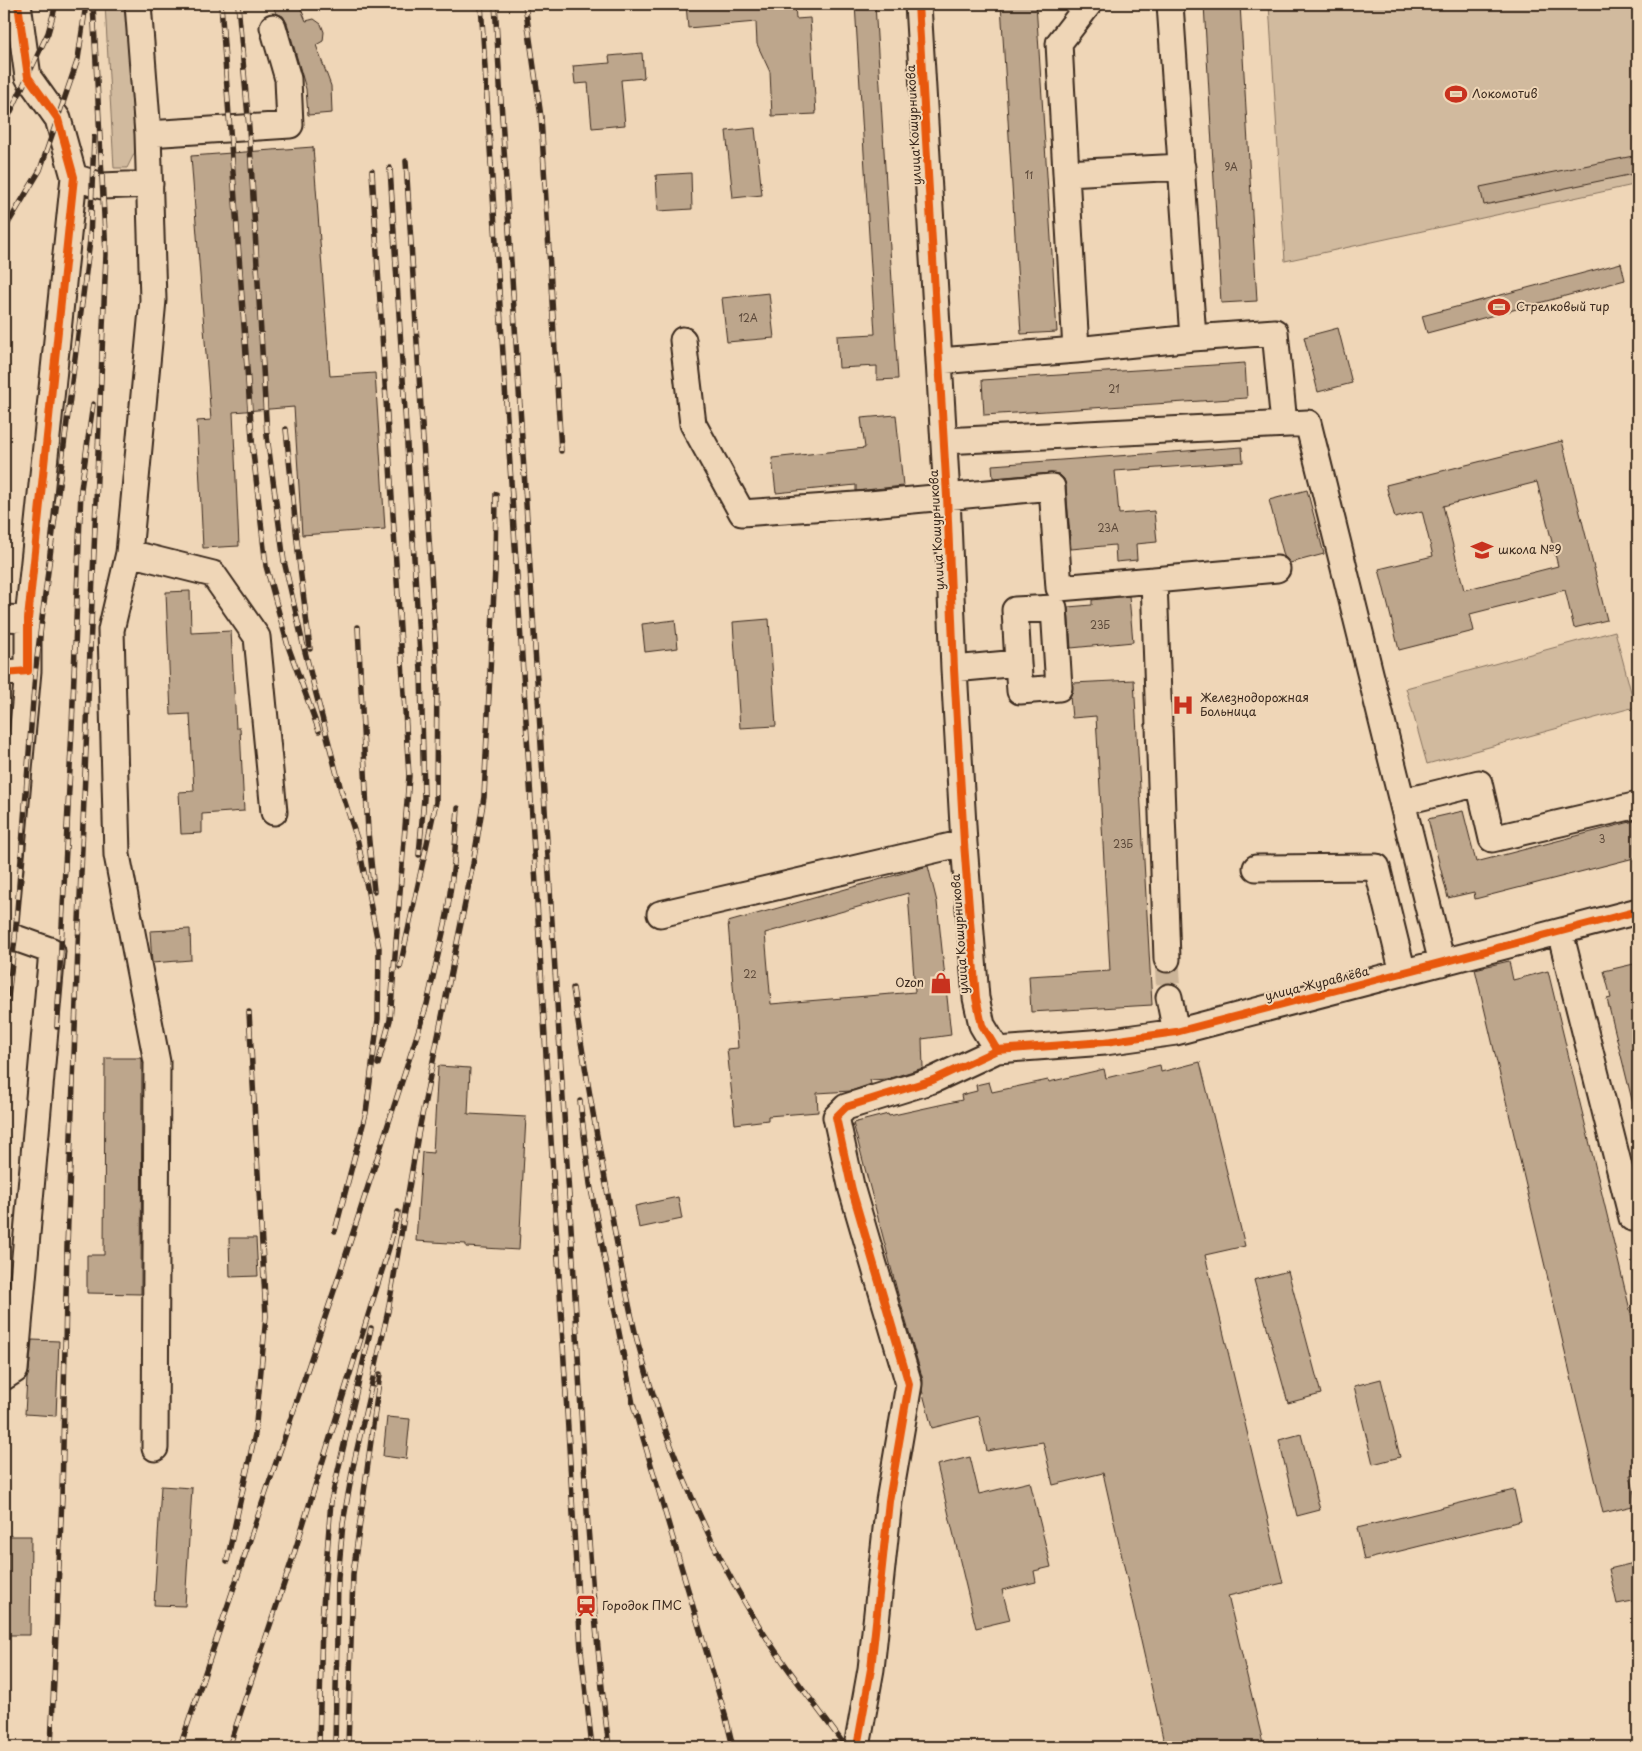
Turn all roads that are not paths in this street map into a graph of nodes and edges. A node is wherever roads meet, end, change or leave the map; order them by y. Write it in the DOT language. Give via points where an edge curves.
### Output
graph roads {
  1 [pos="18,4"];
  2 [pos="138,4"];
  3 [pos="918,4"];
  4 [pos="1089,4"];
  5 [pos="1170,4"];
  6 [pos="273,27"];
  7 [pos="148,134"];
  8 [pos="1182,167"];
  9 [pos="1066,173"];
  10 [pos="74,178"];
  11 [pos="150,184"];
  12 [pos="1193,338"];
  13 [pos="682,340"];
  14 [pos="1076,350"];
  15 [pos="939,361"];
  16 [pos="1284,424"];
  17 [pos="944,441"];
  18 [pos="947,496"];
  19 [pos="129,553"];
  20 [pos="1277,569"];
  21 [pos="1154,580"];
  22 [pos="4,618"];
  23 [pos="28,619"];
  24 [pos="1018,663"];
  25 [pos="954,669"];
  26 [pos="16,672"];
  27 [pos="1402,802"];
  28 [pos="1638,805"];
  29 [pos="274,812"];
  30 [pos="964,843"];
  31 [pos="1256,868"];
  32 [pos="1638,911"];
  33 [pos="660,914"];
  34 [pos="1560,932"];
  35 [pos="1167,959"];
  36 [pos="1442,963"];
  37 [pos="1403,973"];
  38 [pos="1169,997"];
  39 [pos="1176,1032"];
  40 [pos="997,1050"];
  41 [pos="1638,1216"];
  42 [pos="4,1376"];
  43 [pos="155,1448"];
  44 [pos="857,1747"];
  1 -- 10 [label="street" via="28,77 58,119"];
  2 -- 7 [label="street"];
  3 -- 15 [label="street, улица Кошурникова"];
  4 -- 9 [label="street" via="1059,42"];
  5 -- 8 [label="street"];
  6 -- 7 [label="street" via="288,79 290,125"];
  7 -- 11 [label="street"];
  8 -- 9 [label="street"];
  8 -- 12 [label="street"];
  9 -- 14 [label="street"];
  10 -- 11 [label="street" via="102,186"];
  10 -- 23 [label="street"];
  11 -- 19 [label="street" via="154,300"];
  12 -- 14 [label="street"];
  12 -- 16 [label="street" via="1275,332"];
  13 -- 18 [label="street" via="693,424 742,513"];
  14 -- 15 [label="street"];
  15 -- 17 [label="street, улица Кошурникова"];
  16 -- 17 [label="street"];
  16 -- 27 [label="street" via="1308,423"];
  17 -- 18 [label="street, улица Кошурникова"];
  18 -- 21 [label="street" via="1052,487 1059,588"];
  18 -- 25 [label="street, улица Кошурникова"];
  19 -- 29 [label="street" via="213,574 257,637"];
  19 -- 43 [label="street" via="111,630 117,855 157,1062"];
  20 -- 21 [label="street"];
  21 -- 35 [label="street"];
  22 -- 23 [label="street"];
  23 -- 26 [label="street"];
  24 -- 25 [label="street"];
  25 -- 30 [label="street, улица Кошурникова"];
  26 -- 42 [label="street" via="4,934 52,951 15,1370"];
  27 -- 28 [label="street" via="1479,783 1492,839"];
  27 -- 36 [label="street"];
  30 -- 33 [label="street"];
  30 -- 40 [label="street, улица Кошурникова" via="976,998 982,1026"];
  31 -- 37 [label="street" via="1377,867"];
  32 -- 34 [label="street, улица Журавлёва"];
  34 -- 36 [label="street, улица Журавлёва"];
  34 -- 41 [label="street" via="1632,1218"];
  36 -- 37 [label="street, улица Журавлёва"];
  37 -- 39 [label="street, улица Журавлёва"];
  38 -- 39 [label="street"];
  39 -- 40 [label="street, улица Журавлёва" via="1105,1042"];
  40 -- 44 [label="street" via="938,1078 846,1107 836,1118 852,1190 909,1384 889,1501 871,1669"];
}
